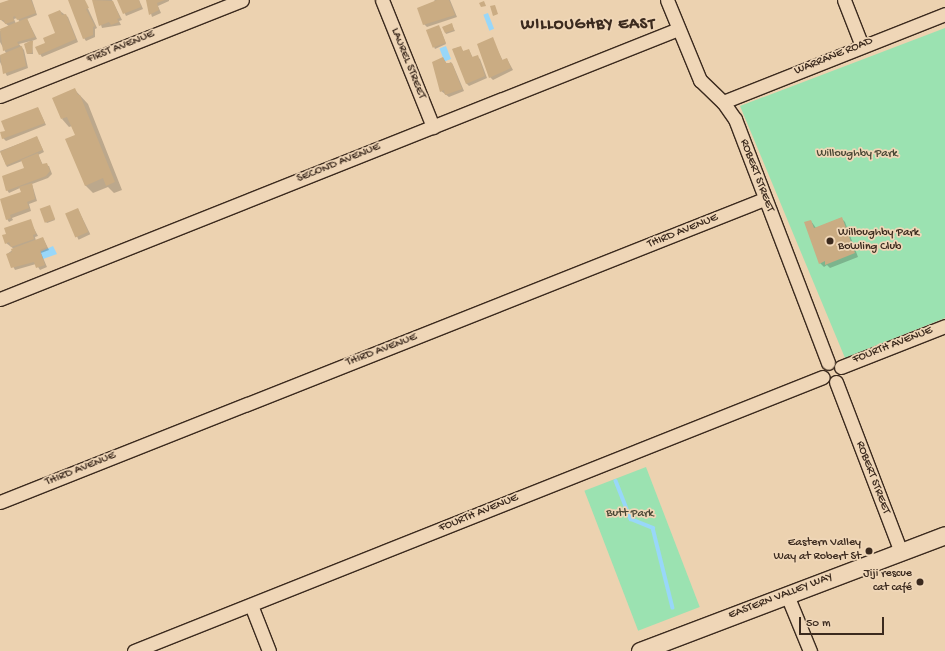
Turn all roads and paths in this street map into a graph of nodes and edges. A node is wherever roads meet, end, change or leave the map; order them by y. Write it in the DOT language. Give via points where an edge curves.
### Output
graph roads {
  1 [pos="242,0"];
  2 [pos="382,0"];
  3 [pos="667,0"];
  4 [pos="844,0"];
  5 [pos="945,14"];
  6 [pos="678,29"];
  7 [pos="862,46"];
  8 [pos="0,96"];
  9 [pos="723,102"];
  10 [pos="433,127"];
  11 [pos="764,199"];
  12 [pos="0,299"];
  13 [pos="945,326"];
  14 [pos="834,365"];
  15 [pos="823,377"];
  16 [pos="836,382"];
  17 [pos="0,502"];
  18 [pos="945,535"];
  19 [pos="901,552"];
  20 [pos="787,594"];
  21 [pos="251,605"];
  22 [pos="134,651"];
  23 [pos="269,651"];
  24 [pos="640,651"];
  25 [pos="810,651"];
  1 -- 8 [label="street, FIRST AVENUE"];
  2 -- 10 [label="street, LAUREL STREET"];
  3 -- 6 [label="street, ROBERT STREET"];
  4 -- 7 [label="street"];
  5 -- 7 [label="street, WARRANE ROAD"];
  6 -- 9 [label="street, ROBERT STREET" via="700,80"];
  6 -- 10 [label="street, SECOND AVENUE"];
  7 -- 9 [label="street, WARRANE ROAD"];
  9 -- 11 [label="street, ROBERT STREET" via="735,119"];
  10 -- 12 [label="street, SECOND AVENUE"];
  11 -- 14 [label="street, ROBERT STREET"];
  11 -- 17 [label="street, THIRD AVENUE"];
  13 -- 14 [label="street, FOURTH AVENUE"];
  14 -- 15 [label="street" via="824,367"];
  14 -- 16 [label="street" via="842,374"];
  15 -- 16 [label="street" via="830,382"];
  15 -- 21 [label="street, FOURTH AVENUE"];
  16 -- 19 [label="street, ROBERT STREET"];
  18 -- 19 [label="main road, EASTERN VALLEY WAY"];
  19 -- 20 [label="main road, EASTERN VALLEY WAY"];
  20 -- 24 [label="main road, EASTERN VALLEY WAY"];
  20 -- 25 [label="street"];
  21 -- 22 [label="street, FOURTH AVENUE"];
  21 -- 23 [label="street"];
}
